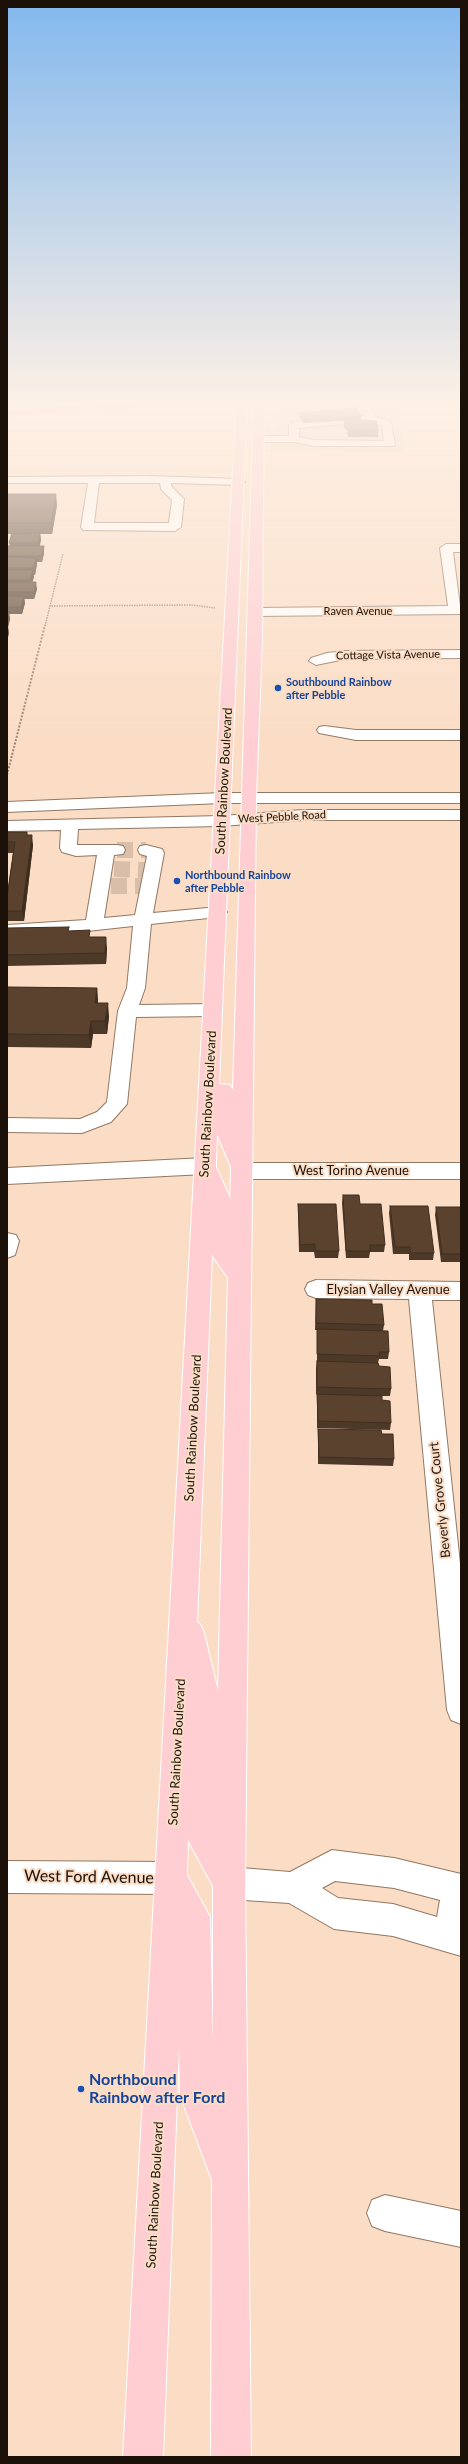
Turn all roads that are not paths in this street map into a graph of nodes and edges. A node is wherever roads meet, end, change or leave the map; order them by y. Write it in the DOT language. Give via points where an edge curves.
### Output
graph roads {
  1 [pos="90,514"];
  2 [pos="176,514"];
  3 [pos="237,514"];
  4 [pos="257,514"];
  5 [pos="461,548"];
  6 [pos="233,584"];
  7 [pos="458,610"];
  8 [pos="231,611"];
  9 [pos="256,612"];
  10 [pos="256,641"];
  11 [pos="461,654"];
  12 [pos="316,662"];
  13 [pos="324,730"];
  14 [pos="461,735"];
  15 [pos="461,798"];
  16 [pos="7,807"];
  17 [pos="235,809"];
  18 [pos="461,815"];
  19 [pos="70,825"];
  20 [pos="7,826"];
  21 [pos="146,850"];
  22 [pos="218,912"];
  23 [pos="143,919"];
  24 [pos="94,925"];
  25 [pos="7,930"];
  26 [pos="127,1011"];
  27 [pos="212,1018"];
  28 [pos="7,1125"];
  29 [pos="205,1166"];
  30 [pos="242,1170"];
  31 [pos="461,1171"];
  32 [pos="7,1176"];
  33 [pos="239,1276"];
  34 [pos="316,1289"];
  35 [pos="420,1290"];
  36 [pos="461,1290"];
  37 [pos="184,1607"];
  38 [pos="461,1710"];
  39 [pos="7,1877"];
  40 [pos="171,1878"];
  41 [pos="229,1883"];
  42 [pos="293,1888"];
  43 [pos="459,1889"];
  44 [pos="455,1938"];
  45 [pos="230,2181"];
  46 [pos="385,2212"];
  47 [pos="461,2229"];
  48 [pos="143,2457"];
  49 [pos="231,2457"];
  1 -- 2 [label="street" via="88,527 175,526"];
  3 -- 6 [label="main road, South Rainbow Boulevard"];
  4 -- 9 [label="main road, South Rainbow Boulevard"];
  5 -- 7 [label="street" via="446,548"];
  6 -- 8 [label="main road, South Rainbow Boulevard"];
  6 -- 9 [label="main road" via="244,588 245,606"];
  7 -- 9 [label="street, Raven Avenue"];
  8 -- 10 [label="main road" via="241,614 242,634"];
  8 -- 17 [label="main road, South Rainbow Boulevard"];
  9 -- 10 [label="main road, South Rainbow Boulevard"];
  10 -- 17 [label="main road, South Rainbow Boulevard"];
  11 -- 12 [label="street, Cottage Vista Avenue" via="346,655 332,656"];
  13 -- 14 [label="street" via="356,735"];
  15 -- 17 [label="street, West Pebble Road"];
  16 -- 17 [label="street, West Pebble Road"];
  17 -- 18 [label="street, West Pebble Road" via="304,815"];
  17 -- 19 [label="street, West Pebble Road"];
  17 -- 22 [label="main road, South Rainbow Boulevard"];
  17 -- 30 [label="main road, South Rainbow Boulevard"];
  19 -- 20 [label="street, West Pebble Road"];
  19 -- 24 [label="street" via="68,848 76,851 111,850 107,878"];
  21 -- 23 [label="street" via="156,853 147,878"];
  22 -- 23 [label="street"];
  22 -- 27 [label="main road, South Rainbow Boulevard"];
  23 -- 24 [label="street"];
  23 -- 26 [label="street" via="136,988"];
  24 -- 25 [label="street"];
  26 -- 27 [label="street"];
  26 -- 28 [label="street" via="117,1104 104,1117 82,1126"];
  27 -- 29 [label="main road, South Rainbow Boulevard"];
  27 -- 30 [label="main road" via="224,1056 223,1123"];
  29 -- 32 [label="street"];
  29 -- 33 [label="main road" via="220,1198 221,1251"];
  29 -- 37 [label="main road, South Rainbow Boulevard"];
  30 -- 31 [label="street, West Torino Avenue"];
  30 -- 33 [label="main road, South Rainbow Boulevard"];
  33 -- 41 [label="main road, South Rainbow Boulevard"];
  34 -- 35 [label="street, Elysian Valley Avenue"];
  35 -- 36 [label="street, Elysian Valley Avenue"];
  35 -- 38 [label="street, Beverly Grove Court"];
  37 -- 40 [label="main road, South Rainbow Boulevard"];
  37 -- 41 [label="main road" via="205,1696 202,1837"];
  39 -- 40 [label="street, West Ford Avenue"];
  40 -- 45 [label="main road" via="194,1917 197,2095"];
  40 -- 48 [label="main road, South Rainbow Boulevard"];
  41 -- 42 [label="street"];
  41 -- 45 [label="main road, South Rainbow Boulevard"];
  42 -- 43 [label="street" via="332,1865 394,1873"];
  42 -- 44 [label="street" via="334,1913 393,1920"];
  43 -- 44 [label="street"];
  45 -- 49 [label="main road, South Rainbow Boulevard"];
  46 -- 47 [label="street"];
}
